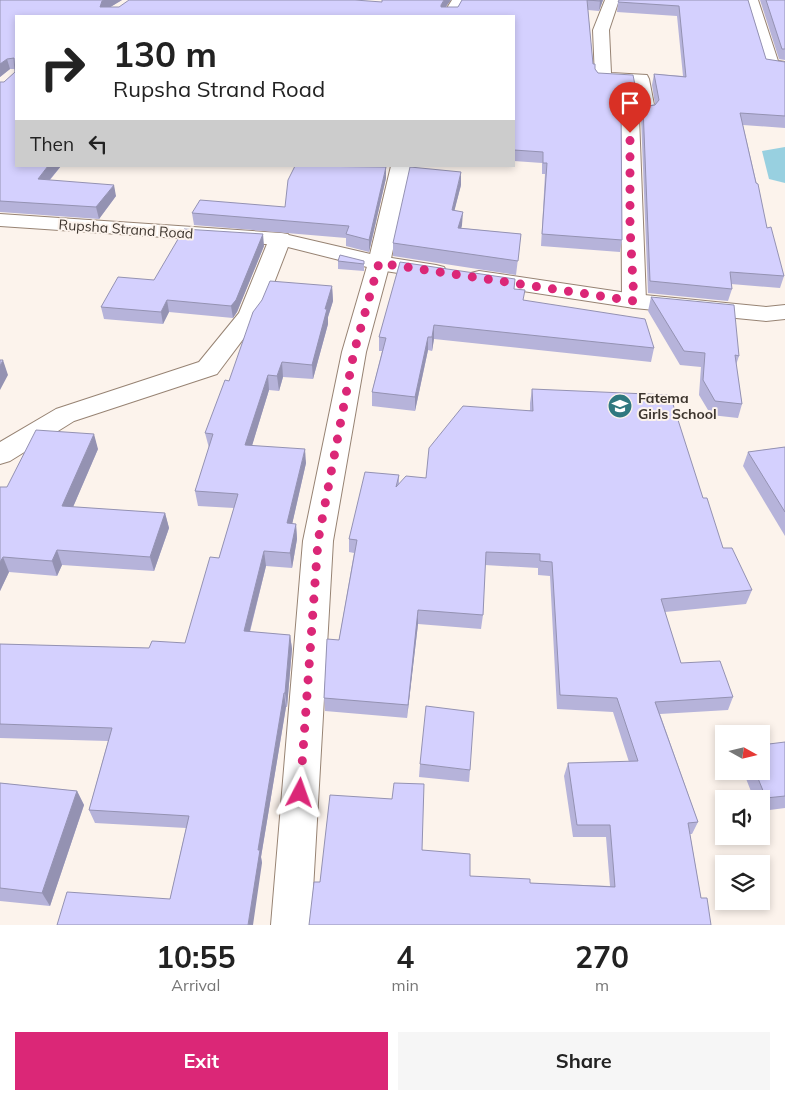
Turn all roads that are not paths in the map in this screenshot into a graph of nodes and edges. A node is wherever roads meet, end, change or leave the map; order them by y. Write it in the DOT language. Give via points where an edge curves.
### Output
graph roads {
  1 [pos="459,0"];
  2 [pos="612,0"];
  3 [pos="751,0"];
  4 [pos="450,15"];
  5 [pos="785,66"];
  6 [pos="401,167"];
  7 [pos="0,220"];
  8 [pos="280,240"];
  9 [pos="379,263"];
  10 [pos="634,301"];
  11 [pos="785,313"];
  12 [pos="0,454"];
  13 [pos="290,925"];
  1 -- 4 [label="street"];
  2 -- 10 [label="street" via="601,30 603,78 641,79 646,110 630,114"];
  3 -- 5 [label="street" via="771,65"];
  6 -- 9 [label="street"];
  7 -- 8 [label="street, Rupsha Strand Road"];
  8 -- 9 [label="street, Rupsha Strand Road"];
  8 -- 12 [label="street" via="250,314 208,368 64,415"];
  9 -- 10 [label="street, Rupsha Strand Road"];
  9 -- 13 [label="street" via="354,352 318,541"];
  10 -- 11 [label="street, Rupsha Strand Road" via="766,314"];
}
